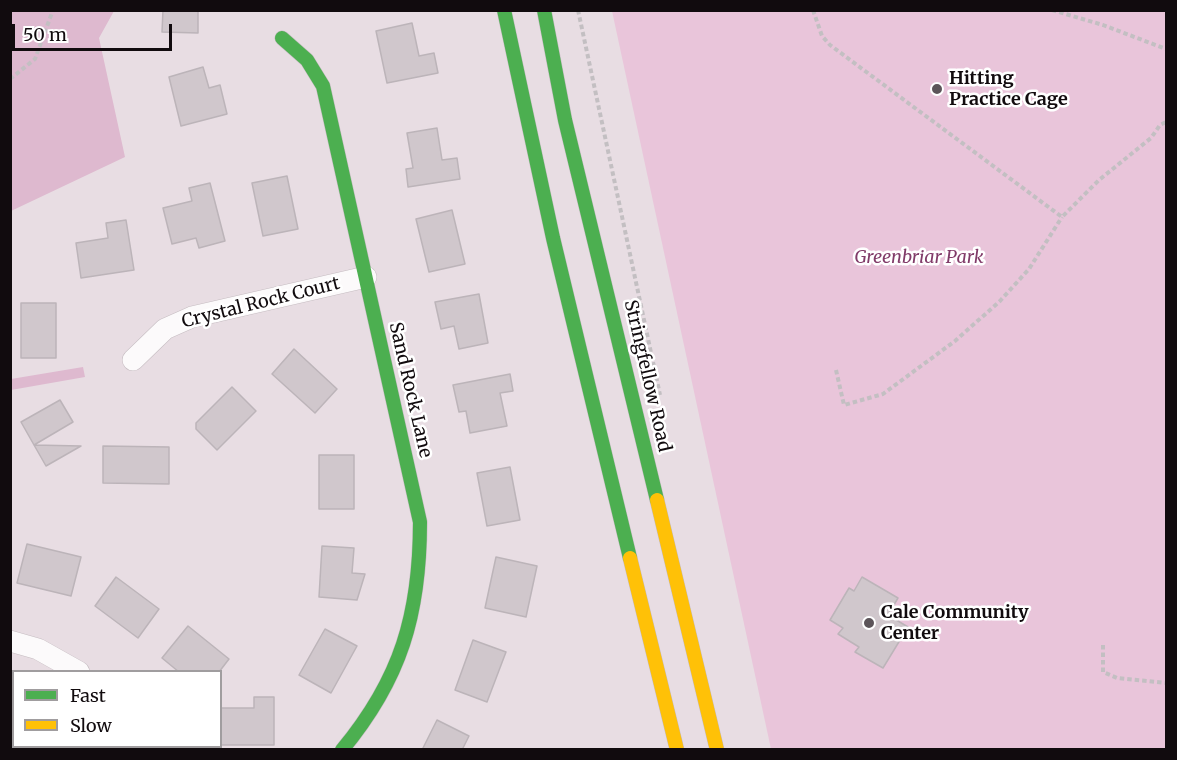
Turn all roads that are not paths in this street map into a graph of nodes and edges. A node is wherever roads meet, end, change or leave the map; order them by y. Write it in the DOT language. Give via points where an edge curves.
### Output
graph roads {
  1 [pos="504,10"];
  2 [pos="544,10"];
  3 [pos="282,39"];
  4 [pos="366,277"];
  5 [pos="133,360"];
  6 [pos="10,641"];
  7 [pos="75,670"];
  8 [pos="342,750"];
  9 [pos="676,750"];
  10 [pos="717,750"];
  1 -- 9 [label="main road" via="553,238"];
  2 -- 10 [label="main road, Stringfellow Road" via="566,120"];
  3 -- 4 [label="main road, Sand Rock Lane" via="308,60 323,86"];
  4 -- 5 [label="street, Crystal Rock Court" via="192,317 165,329"];
  4 -- 8 [label="main road, Sand Rock Lane" via="418,506 421,561 414,618 397,668 370,715"];
  6 -- 7 [label="street" via="38,649"];
}
